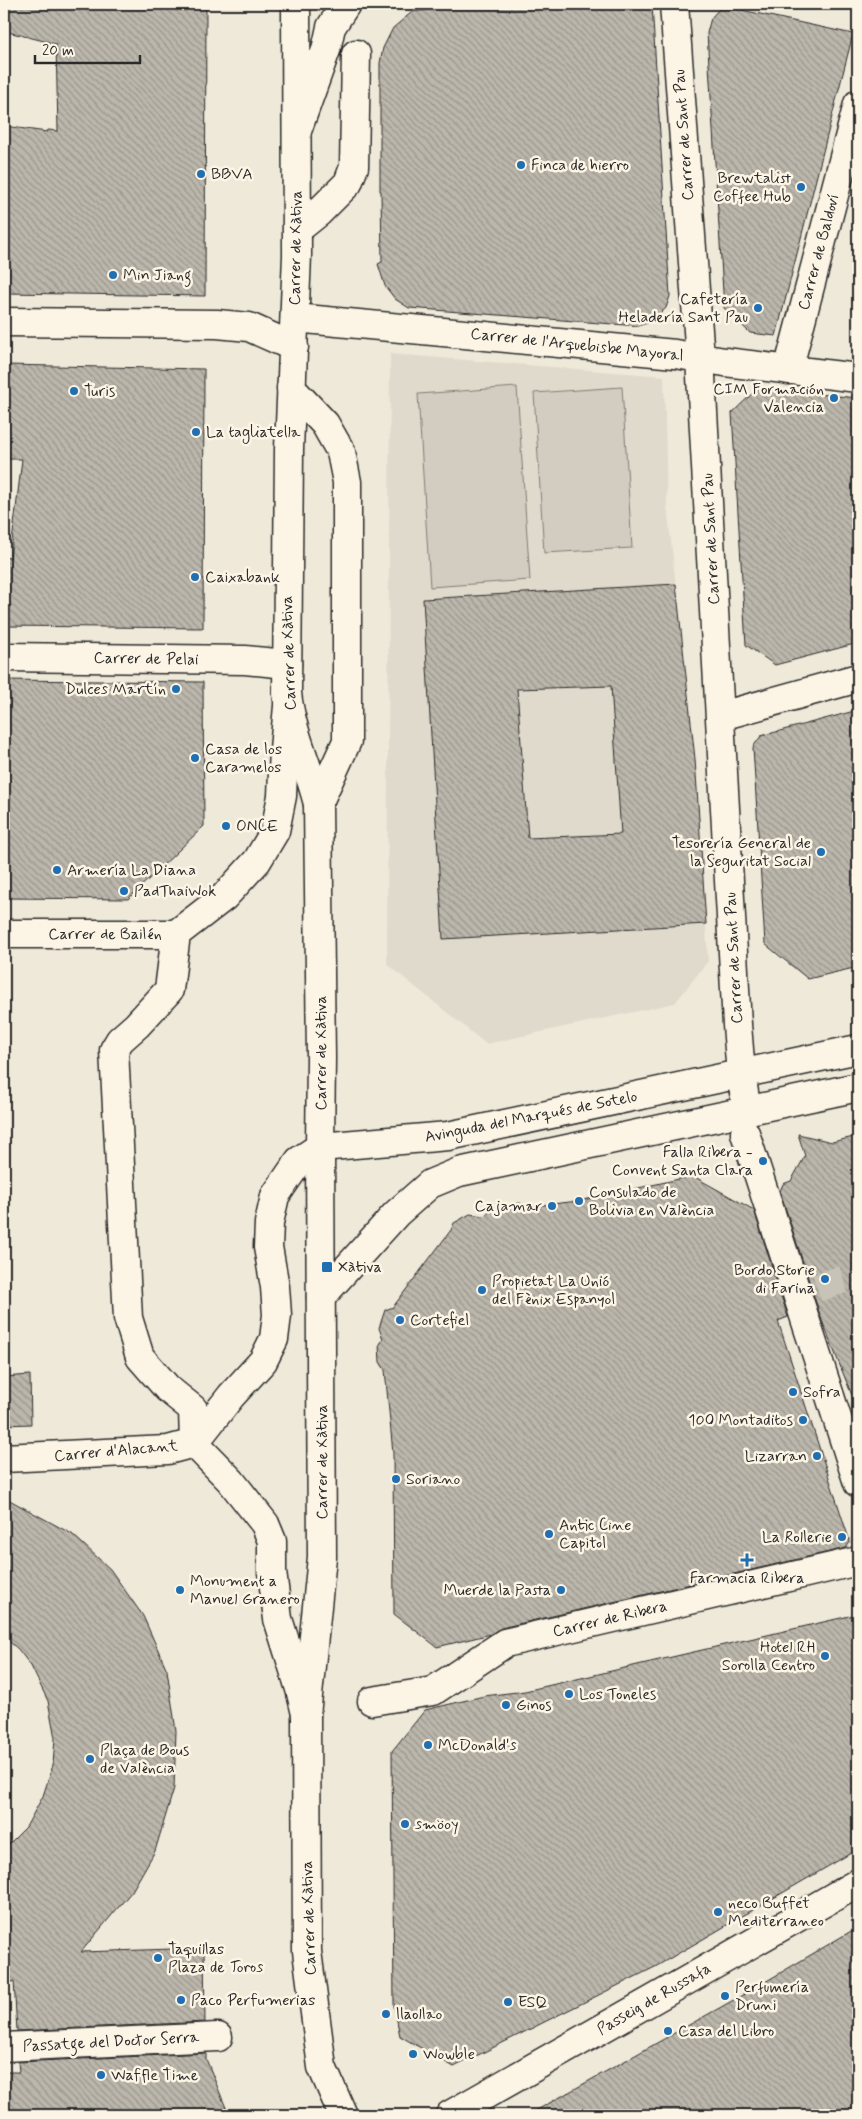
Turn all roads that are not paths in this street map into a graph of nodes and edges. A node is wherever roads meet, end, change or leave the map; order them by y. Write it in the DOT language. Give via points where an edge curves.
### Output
graph roads {
  1 [pos="296,4"];
  2 [pos="346,4"];
  3 [pos="674,4"];
  4 [pos="356,54"];
  5 [pos="858,104"];
  6 [pos="297,129"];
  7 [pos="298,229"];
  8 [pos="295,318"];
  9 [pos="4,322"];
  10 [pos="294,347"];
  11 [pos="700,358"];
  12 [pos="788,370"];
  13 [pos="858,378"];
  14 [pos="291,388"];
  15 [pos="4,657"];
  16 [pos="287,664"];
  17 [pos="858,678"];
  18 [pos="288,706"];
  19 [pos="721,716"];
  20 [pos="318,804"];
  21 [pos="4,934"];
  22 [pos="176,934"];
  23 [pos="858,1049"];
  24 [pos="741,1074"];
  25 [pos="858,1087"];
  26 [pos="746,1122"];
  27 [pos="320,1147"];
  28 [pos="321,1297"];
  29 [pos="194,1443"];
  30 [pos="4,1458"];
  31 [pos="858,1483"];
  32 [pos="858,1561"];
  33 [pos="372,1701"];
  34 [pos="306,1715"];
  35 [pos="858,1883"];
  36 [pos="218,2037"];
  37 [pos="4,2047"];
  38 [pos="342,2115"];
  39 [pos="450,2115"];
  1 -- 6 [label="street, Carrer de Xàtiva"];
  2 -- 6 [label="street" via="330,27 326,50"];
  3 -- 11 [label="street, Carrer de Sant Pau"];
  4 -- 7 [label="street" via="354,168 348,183"];
  5 -- 12 [label="street, Carrer de Baldoví"];
  6 -- 7 [label="street, Carrer de Xàtiva"];
  7 -- 8 [label="street, Carrer de Xàtiva"];
  8 -- 10 [label="street, Carrer de Xàtiva"];
  8 -- 11 [label="street, Carrer de l'Arquebisbe Mayoral"];
  9 -- 10 [label="street" via="217,324 249,327"];
  10 -- 14 [label="street, Carrer de Xàtiva"];
  11 -- 12 [label="street, Carrer de l'Arquebisbe Mayoral"];
  11 -- 19 [label="street, Carrer de Sant Pau"];
  12 -- 13 [label="street, Carrer de l'Arquebisbe Mayoral"];
  14 -- 16 [label="street, Carrer de Xàtiva"];
  14 -- 20 [label="street" via="325,424 341,452 347,482 346,741"];
  15 -- 16 [label="street, Carrer de Pelai" via="245,660"];
  16 -- 18 [label="street, Carrer de Xàtiva"];
  17 -- 19 [label="street"];
  18 -- 20 [label="street, Carrer de Xàtiva"];
  18 -- 22 [label="street, Carrer de Bailén" via="282,796 275,831 257,860 224,897"];
  19 -- 24 [label="street, Carrer de Sant Pau"];
  20 -- 27 [label="street, Carrer de Xàtiva"];
  21 -- 22 [label="street, Carrer de Bailén"];
  22 -- 29 [label="street" via="169,990 114,1050 128,1318 140,1357 168,1389 193,1409"];
  23 -- 24 [label="street, Avinguda del Marqués de Sotelo"];
  24 -- 26 [label="street"];
  24 -- 27 [label="street, Avinguda del Marqués de Sotelo" via="448,1136"];
  25 -- 26 [label="street"];
  26 -- 28 [label="street" via="459,1172 430,1184 396,1214"];
  26 -- 31 [label="street" via="807,1292"];
  27 -- 28 [label="street, Carrer de Xàtiva"];
  27 -- 29 [label="street, Carrer d'Alacant" via="299,1161 274,1196 268,1247 277,1315 274,1339 263,1361"];
  28 -- 34 [label="street, Carrer de Xàtiva" via="322,1558"];
  29 -- 30 [label="street, Carrer d'Alacant" via="154,1451"];
  29 -- 34 [label="street, Carrer de Xàtiva" via="231,1481 265,1524 272,1541 278,1619"];
  32 -- 33 [label="street, Carrer de Ribera" via="506,1643 433,1691"];
  34 -- 38 [label="street, Carrer de Xàtiva" via="307,1951 322,2067"];
  35 -- 39 [label="street, Passeig de Russafa"];
  36 -- 37 [label="street, Passatge del Doctor Serra"];
}
